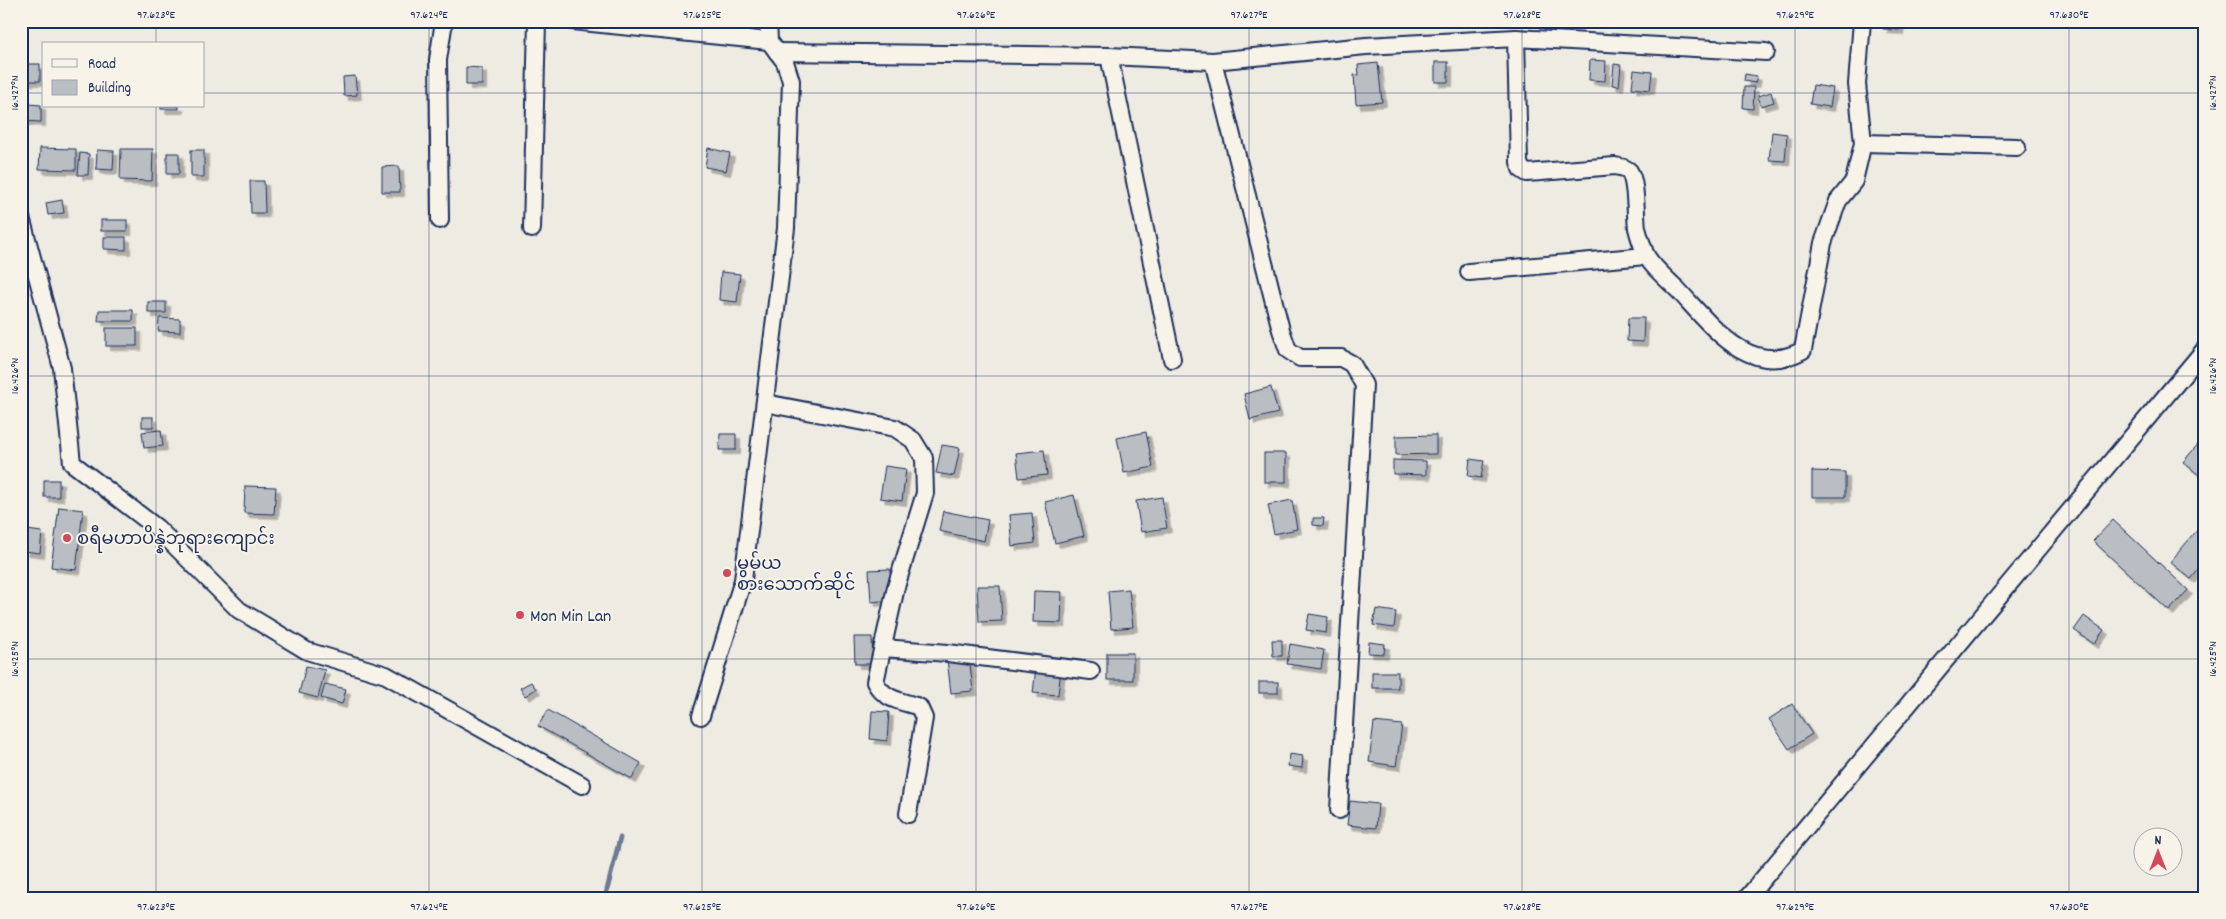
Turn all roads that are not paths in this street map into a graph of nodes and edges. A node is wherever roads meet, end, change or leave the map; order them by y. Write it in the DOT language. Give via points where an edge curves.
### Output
graph roads {
  1 [pos="444,21"];
  2 [pos="537,21"];
  3 [pos="572,21"];
  4 [pos="768,21"];
  5 [pos="1862,21"];
  6 [pos="669,26"];
  7 [pos="1516,38"];
  8 [pos="773,46"];
  9 [pos="1766,52"];
  10 [pos="1109,56"];
  11 [pos="1213,61"];
  12 [pos="1863,144"];
  13 [pos="2017,147"];
  14 [pos="21,216"];
  15 [pos="440,220"];
  16 [pos="532,229"];
  17 [pos="1646,256"];
  18 [pos="29,272"];
  19 [pos="1469,272"];
  20 [pos="2205,349"];
  21 [pos="1172,359"];
  22 [pos="764,403"];
  23 [pos="883,648"];
  24 [pos="1091,671"];
  25 [pos="701,716"];
  26 [pos="582,785"];
  27 [pos="1339,810"];
  28 [pos="908,814"];
  29 [pos="1747,898"];
  1 -- 15 [label="street" via="438,60"];
  2 -- 16 [label="street"];
  3 -- 6 [label="street"];
  4 -- 8 [label="street"];
  5 -- 12 [label="street" via="1858,84"];
  6 -- 8 [label="street"];
  7 -- 9 [label="street"];
  7 -- 11 [label="street" via="1366,46"];
  7 -- 17 [label="street" via="1521,169 1527,173 1623,167 1629,171 1638,229"];
  8 -- 10 [label="street"];
  8 -- 22 [label="street" via="785,62 791,81 786,228"];
  10 -- 11 [label="street"];
  10 -- 21 [label="street"];
  11 -- 27 [label="street" via="1280,330 1288,350 1300,358 1341,358 1352,364 1364,385"];
  12 -- 13 [label="street"];
  12 -- 17 [label="street" via="1854,180 1838,201 1823,243 1806,341 1802,350 1790,357 1753,356 1726,341"];
  14 -- 18 [label="street"];
  17 -- 19 [label="street"];
  18 -- 26 [label="street" via="62,368 72,463 157,528 239,610 307,651 386,675"];
  20 -- 29 [label="street"];
  22 -- 23 [label="street" via="895,428 913,440 924,458 925,494 896,587"];
  22 -- 25 [label="street" via="743,580"];
  23 -- 24 [label="street"];
  23 -- 28 [label="street" via="876,682 880,691 892,699 919,707 924,718"];
}
